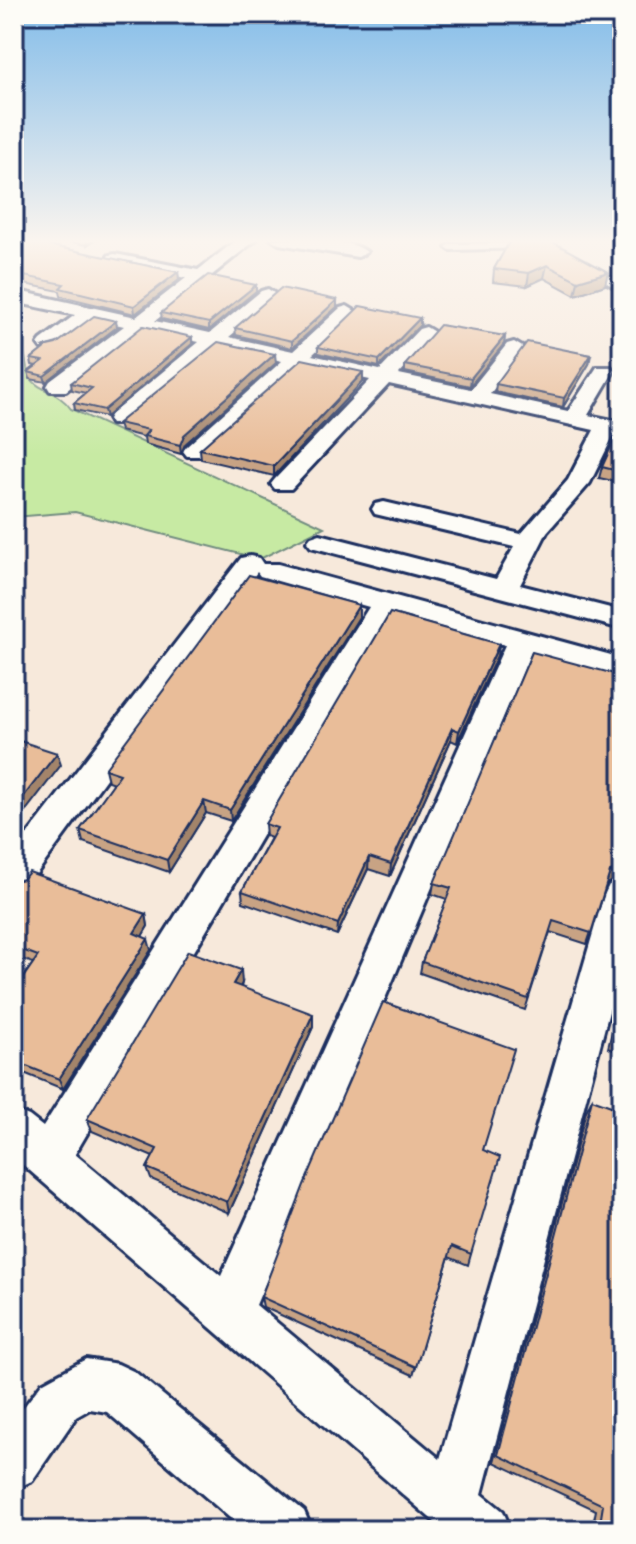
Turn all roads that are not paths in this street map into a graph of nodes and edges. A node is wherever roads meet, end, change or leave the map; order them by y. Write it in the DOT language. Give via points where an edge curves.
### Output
graph roads {
  1 [pos="93,311"];
  2 [pos="156,311"];
  3 [pos="250,311"];
  4 [pos="347,312"];
  5 [pos="142,322"];
  6 [pos="426,333"];
  7 [pos="218,340"];
  8 [pos="48,344"];
  9 [pos="514,348"];
  10 [pos="296,358"];
  11 [pos="604,371"];
  12 [pos="384,377"];
  13 [pos="58,386"];
  14 [pos="476,397"];
  15 [pos="119,419"];
  16 [pos="574,419"];
  17 [pos="614,428"];
  18 [pos="195,451"];
  19 [pos="283,484"];
  20 [pos="384,509"];
  21 [pos="320,542"];
  22 [pos="528,543"];
  23 [pos="504,590"];
  24 [pos="385,603"];
  25 [pos="622,620"];
  26 [pos="521,641"];
  27 [pos="622,668"];
  28 [pos="14,878"];
  29 [pos="622,895"];
  30 [pos="31,1144"];
  31 [pos="229,1312"];
  32 [pos="14,1463"];
  33 [pos="469,1517"];
  34 [pos="285,1530"];
  1 -- 5 [label="street"];
  1 -- 8 [label="street"];
  2 -- 5 [label="street"];
  3 -- 7 [label="street"];
  4 -- 10 [label="street"];
  5 -- 7 [label="street"];
  5 -- 13 [label="street"];
  6 -- 12 [label="street"];
  7 -- 10 [label="street"];
  7 -- 15 [label="street"];
  9 -- 14 [label="street"];
  10 -- 12 [label="street"];
  10 -- 18 [label="street"];
  11 -- 16 [label="street"];
  12 -- 14 [label="street"];
  12 -- 19 [label="street"];
  14 -- 16 [label="street"];
  16 -- 17 [label="street"];
  17 -- 22 [label="street" via="578,483"];
  20 -- 22 [label="street"];
  21 -- 23 [label="street"];
  22 -- 23 [label="street"];
  23 -- 25 [label="street"];
  24 -- 26 [label="street"];
  24 -- 28 [label="street" via="260,567"];
  24 -- 30 [label="street"];
  26 -- 27 [label="street"];
  26 -- 31 [label="street"];
  29 -- 33 [label="street"];
  30 -- 31 [label="street"];
  31 -- 33 [label="street"];
  32 -- 34 [label="street" via="59,1400 86,1384 118,1389"];
}
